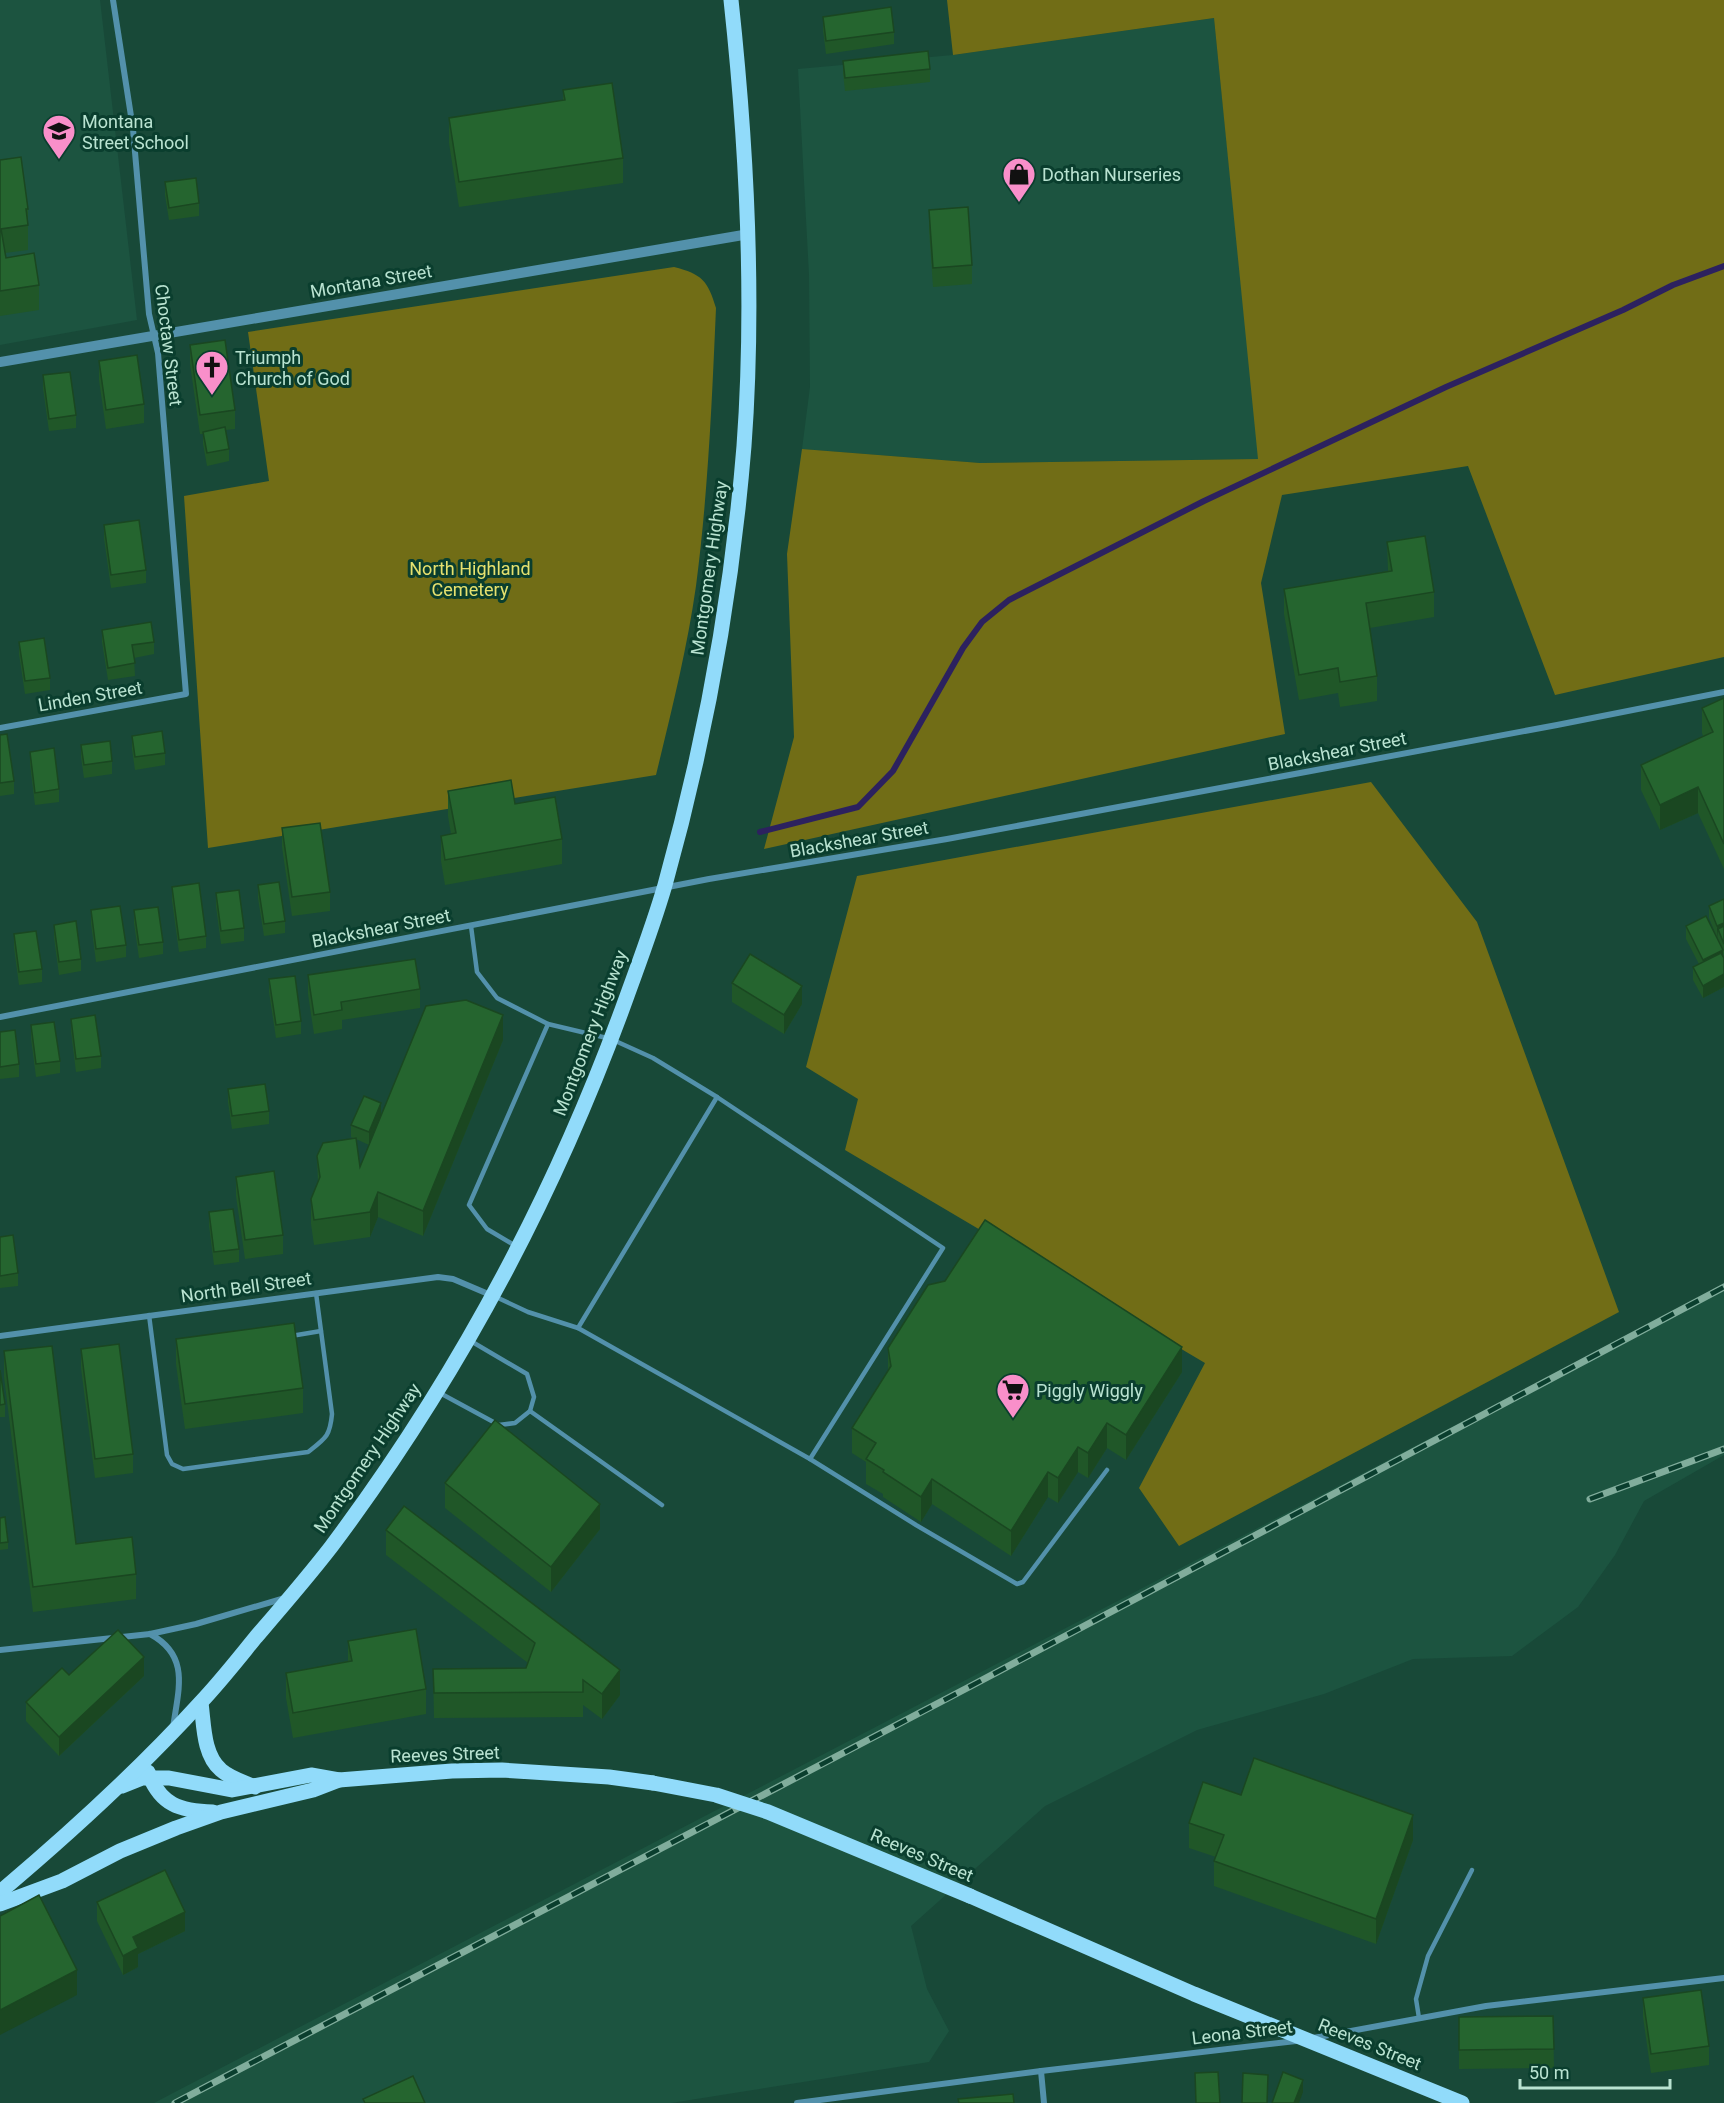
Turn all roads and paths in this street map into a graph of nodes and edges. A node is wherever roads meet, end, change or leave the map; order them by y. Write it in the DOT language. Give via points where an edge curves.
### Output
graph roads {
  1 [pos="113,0"];
  2 [pos="731,0"];
  3 [pos="749,234"];
  4 [pos="153,335"];
  5 [pos="0,362"];
  6 [pos="1724,692"];
  7 [pos="186,694"];
  8 [pos="0,728"];
  9 [pos="664,889"];
  10 [pos="471,926"];
  11 [pos="0,1017"];
  12 [pos="548,1024"];
  13 [pos="611,1039"];
  14 [pos="717,1097"];
  15 [pos="519,1248"];
  16 [pos="315,1293"];
  17 [pos="494,1296"];
  18 [pos="148,1315"];
  19 [pos="578,1328"];
  20 [pos="321,1331"];
  21 [pos="0,1336"];
  22 [pos="286,1336"];
  23 [pos="468,1339"];
  24 [pos="436,1392"];
  25 [pos="530,1411"];
  26 [pos="810,1459"];
  27 [pos="1107,1470"];
  28 [pos="662,1505"];
  29 [pos="291,1596"];
  30 [pos="150,1634"];
  31 [pos="0,1650"];
  32 [pos="201,1703"];
  33 [pos="172,1731"];
  34 [pos="152,1752"];
  35 [pos="150,1778"];
  36 [pos="339,1780"];
  37 [pos="255,1787"];
  38 [pos="115,1789"];
  39 [pos="221,1812"];
  40 [pos="1472,1870"];
  41 [pos="0,1892"];
  42 [pos="0,1905"];
  43 [pos="1724,1978"];
  44 [pos="1419,2018"];
  45 [pos="1306,2040"];
  46 [pos="1041,2071"];
  47 [pos="797,2103"];
  48 [pos="1044,2103"];
  49 [pos="1461,2103"];
  1 -- 4 [label="street, Choctaw Street" via="133,129"];
  2 -- 3 [label="main road, Montgomery Highway"];
  3 -- 4 [label="street, Montana Street"];
  3 -- 9 [label="main road, Montgomery Highway" via="748,377 732,553 717,657"];
  4 -- 5 [label="street, Montana Street"];
  4 -- 7 [label="street, Choctaw Street" via="158,353"];
  6 -- 9 [label="street, Blackshear Street"];
  7 -- 8 [label="street, Linden Street"];
  9 -- 10 [label="street, Blackshear Street"];
  9 -- 13 [label="main road, Montgomery Highway"];
  10 -- 11 [label="street, Blackshear Street"];
  10 -- 12 [label="lane" via="477,972 497,998"];
  12 -- 13 [label="lane"];
  12 -- 15 [label="lane" via="469,1205 487,1229"];
  13 -- 14 [label="lane" via="653,1058"];
  13 -- 15 [label="main road, Montgomery Highway" via="576,1126"];
  14 -- 19 [label="lane"];
  14 -- 26 [label="lane" via="943,1248"];
  15 -- 17 [label="main road, Montgomery Highway"];
  16 -- 17 [label="street, North Bell Street" via="438,1276"];
  16 -- 18 [label="street, North Bell Street"];
  16 -- 20 [label="lane"];
  17 -- 19 [label="lane"];
  17 -- 23 [label="main road, Montgomery Highway"];
  18 -- 20 [label="lane" via="167,1455 172,1464 183,1469 308,1452 321,1442 330,1431 332,1414"];
  18 -- 21 [label="street, North Bell Street"];
  19 -- 26 [label="lane"];
  20 -- 22 [label="lane"];
  23 -- 24 [label="main road, Montgomery Highway"];
  23 -- 25 [label="lane" via="527,1374 534,1397"];
  24 -- 25 [label="lane" via="499,1425 515,1423"];
  24 -- 29 [label="main road, Montgomery Highway" via="374,1487"];
  25 -- 28 [label="lane"];
  26 -- 27 [label="lane" via="1017,1584 1023,1582"];
  29 -- 30 [label="street"];
  29 -- 32 [label="main road, Montgomery Highway"];
  30 -- 31 [label="street"];
  30 -- 33 [label="street" via="173,1652 179,1666"];
  32 -- 33 [label="main road, Montgomery Highway"];
  32 -- 37 [label="main road" via="208,1752 213,1761 228,1775"];
  33 -- 34 [label="main road, Montgomery Highway"];
  34 -- 35 [label="main road" via="148,1761"];
  34 -- 38 [label="main road, Montgomery Highway"];
  35 -- 37 [label="main road, Reeves Street" via="232,1791"];
  35 -- 38 [label="main road, Reeves Street"];
  35 -- 39 [label="main road" via="162,1798 175,1806"];
  36 -- 37 [label="main road, Reeves Street" via="311,1775"];
  36 -- 39 [label="main road, Reeves Street"];
  36 -- 45 [label="main road, Reeves Street, bridge" via="502,1770 609,1777 716,1795 768,1812"];
  38 -- 41 [label="main road, Montgomery Highway"];
  39 -- 42 [label="main road, Reeves Street" via="120,1851 62,1881"];
  40 -- 44 [label="lane" via="1428,1956 1416,1999"];
  43 -- 44 [label="street, Leona Street" via="1486,2006"];
  44 -- 45 [label="street, Leona Street"];
  45 -- 46 [label="street, Leona Street"];
  45 -- 49 [label="main road, Reeves Street"];
  46 -- 47 [label="street, Leona Street"];
  46 -- 48 [label="street"];
}
